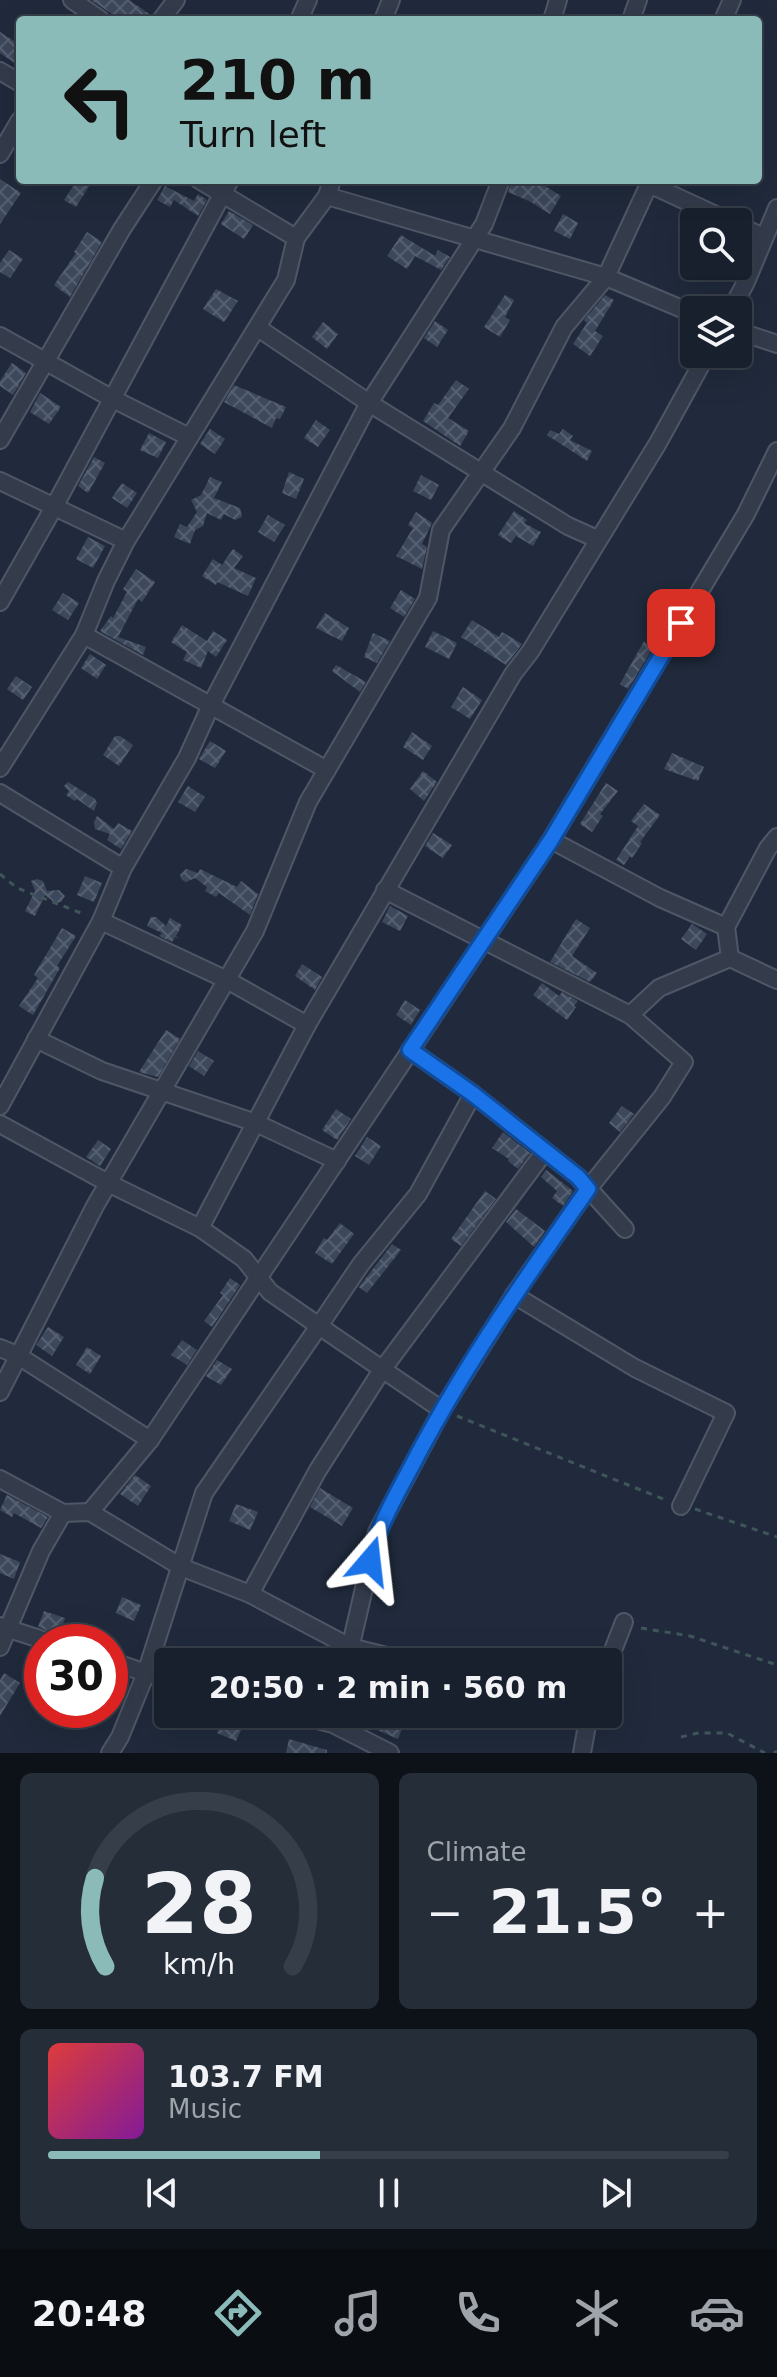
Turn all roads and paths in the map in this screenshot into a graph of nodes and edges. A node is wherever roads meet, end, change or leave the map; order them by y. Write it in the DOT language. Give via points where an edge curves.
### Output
graph roads {
  1 [pos="72,0"];
  2 [pos="94,13"];
  3 [pos="16,127"];
  4 [pos="0,154"];
  5 [pos="151,184"];
  6 [pos="499,184"];
  7 [pos="649,184"];
  8 [pos="654,184"];
  9 [pos="227,187"];
  10 [pos="330,188"];
  11 [pos="703,208"];
  12 [pos="777,208"];
  13 [pos="752,232"];
  14 [pos="763,237"];
  15 [pos="296,238"];
  16 [pos="472,240"];
  17 [pos="606,277"];
  18 [pos="738,296"];
  19 [pos="680,308"];
  20 [pos="258,328"];
  21 [pos="0,336"];
  22 [pos="752,336"];
  23 [pos="777,344"];
  24 [pos="45,363"];
  25 [pos="699,368"];
  26 [pos="111,398"];
  27 [pos="369,403"];
  28 [pos="189,437"];
  29 [pos="0,440"];
  30 [pos="777,451"];
  31 [pos="481,472"];
  32 [pos="0,481"];
  33 [pos="54,507"];
  34 [pos="597,539"];
  35 [pos="126,541"];
  36 [pos="0,602"];
  37 [pos="84,635"];
  38 [pos="211,705"];
  39 [pos="0,768"];
  40 [pos="327,770"];
  41 [pos="0,793"];
  42 [pos="777,837"];
  43 [pos="551,840"];
  44 [pos="123,868"];
  45 [pos="0,874"];
  46 [pos="385,890"];
  47 [pos="101,921"];
  48 [pos="726,927"];
  49 [pos="483,941"];
  50 [pos="730,958"];
  51 [pos="227,980"];
  52 [pos="777,980"];
  53 [pos="630,1015"];
  54 [pos="307,1025"];
  55 [pos="36,1039"];
  56 [pos="410,1050"];
  57 [pos="162,1093"];
  58 [pos="473,1094"];
  59 [pos="0,1106"];
  60 [pos="256,1123"];
  61 [pos="0,1124"];
  62 [pos="545,1151"];
  63 [pos="337,1161"];
  64 [pos="108,1183"];
  65 [pos="588,1189"];
  66 [pos="200,1228"];
  67 [pos="625,1229"];
  68 [pos="259,1275"];
  69 [pos="514,1295"];
  70 [pos="319,1326"];
  71 [pos="0,1348"];
  72 [pos="17,1355"];
  73 [pos="382,1370"];
  74 [pos="0,1392"];
  75 [pos="442,1410"];
  76 [pos="150,1440"];
  77 [pos="0,1479"];
  78 [pos="681,1506"];
  79 [pos="90,1512"];
  80 [pos="63,1513"];
  81 [pos="777,1537"];
  82 [pos="181,1567"];
  83 [pos="250,1594"];
  84 [pos="624,1622"];
  85 [pos="4,1627"];
  86 [pos="641,1628"];
  87 [pos="24,1634"];
  88 [pos="0,1647"];
  89 [pos="338,1648"];
  90 [pos="349,1648"];
  91 [pos="614,1648"];
  92 [pos="777,1665"];
  93 [pos="128,1667"];
  94 [pos="146,1673"];
  95 [pos="154,1676"];
  96 [pos="349,1728"];
  97 [pos="586,1728"];
  98 [pos="681,1737"];
  99 [pos="110,1753"];
  100 [pos="390,1753"];
  101 [pos="582,1753"];
  102 [pos="765,1753"];
  1 -- 2 [label="street"];
  3 -- 4 [label="street"];
  5 -- 24 [label="street"];
  6 -- 16 [label="street"];
  7 -- 17 [label="street"];
  8 -- 11 [label="street"];
  9 -- 15 [label="street"];
  9 -- 26 [label="street"];
  10 -- 15 [label="street"];
  10 -- 16 [label="street"];
  12 -- 14 [label="street"];
  13 -- 14 [label="street"];
  14 -- 18 [label="street"];
  15 -- 20 [label="street" via="286,280"];
  16 -- 17 [label="street"];
  16 -- 27 [label="street"];
  17 -- 19 [label="street"];
  17 -- 31 [label="street" via="564,327 512,428"];
  20 -- 27 [label="street"];
  20 -- 28 [label="street"];
  21 -- 24 [label="street"];
  22 -- 23 [label="street"];
  24 -- 26 [label="street"];
  24 -- 29 [label="street"];
  25 -- 34 [label="street"];
  26 -- 28 [label="street"];
  26 -- 33 [label="street"];
  27 -- 31 [label="street"];
  27 -- 38 [label="street"];
  28 -- 35 [label="street"];
  30 -- 43 [label="street" via="746,514"];
  31 -- 34 [label="street"];
  31 -- 40 [label="street" via="441,530 428,598"];
  32 -- 33 [label="street"];
  33 -- 35 [label="street"];
  33 -- 36 [label="street"];
  34 -- 46 [label="street"];
  35 -- 37 [label="street"];
  37 -- 38 [label="street"];
  37 -- 39 [label="street"];
  38 -- 40 [label="street"];
  38 -- 44 [label="street" via="187,758"];
  40 -- 51 [label="street" via="308,802 255,931"];
  41 -- 44 [label="street"];
  42 -- 48 [label="street"];
  43 -- 48 [label="street"];
  43 -- 49 [label="street"];
  44 -- 47 [label="street"];
  45 -- 47 [label="path" via="17,888"];
  46 -- 49 [label="street"];
  46 -- 54 [label="street"];
  47 -- 51 [label="street"];
  47 -- 55 [label="street"];
  48 -- 50 [label="street"];
  49 -- 53 [label="street"];
  49 -- 56 [label="street"];
  50 -- 52 [label="street"];
  50 -- 53 [label="street" via="659,988"];
  51 -- 54 [label="street"];
  51 -- 57 [label="street"];
  53 -- 65 [label="street" via="684,1062"];
  54 -- 60 [label="street"];
  55 -- 57 [label="street"];
  55 -- 59 [label="street"];
  56 -- 58 [label="street"];
  56 -- 63 [label="street"];
  57 -- 60 [label="street"];
  57 -- 64 [label="street"];
  58 -- 62 [label="street"];
  58 -- 70 [label="street" via="418,1194"];
  60 -- 63 [label="street"];
  60 -- 66 [label="street"];
  61 -- 64 [label="street"];
  62 -- 65 [label="street"];
  62 -- 73 [label="street"];
  63 -- 68 [label="street"];
  64 -- 66 [label="street"];
  64 -- 72 [label="street"];
  65 -- 67 [label="street"];
  65 -- 69 [label="street"];
  66 -- 68 [label="street"];
  68 -- 70 [label="street" via="270,1292"];
  68 -- 76 [label="street"];
  69 -- 75 [label="street"];
  69 -- 78 [label="street" via="635,1368 726,1413"];
  70 -- 73 [label="street"];
  70 -- 82 [label="street" via="204,1493"];
  71 -- 72 [label="street"];
  72 -- 74 [label="street"];
  72 -- 76 [label="street"];
  73 -- 75 [label="street"];
  73 -- 83 [label="street" via="318,1470"];
  75 -- 78 [label="path"];
  75 -- 90 [label="street" via="377,1532"];
  76 -- 79 [label="street"];
  77 -- 80 [label="street"];
  78 -- 81 [label="path"];
  79 -- 80 [label="street"];
  79 -- 82 [label="street"];
  80 -- 85 [label="street"];
  82 -- 83 [label="street"];
  82 -- 94 [label="street"];
  83 -- 89 [label="street"];
  84 -- 91 [label="street"];
  85 -- 87 [label="street"];
  85 -- 88 [label="street"];
  86 -- 92 [label="path" via="690,1636"];
  93 -- 94 [label="street"];
  94 -- 95 [label="street"];
  94 -- 99 [label="street"];
  96 -- 100 [label="street"];
  97 -- 101 [label="street"];
  98 -- 102 [label="path" via="727,1733"];
}
